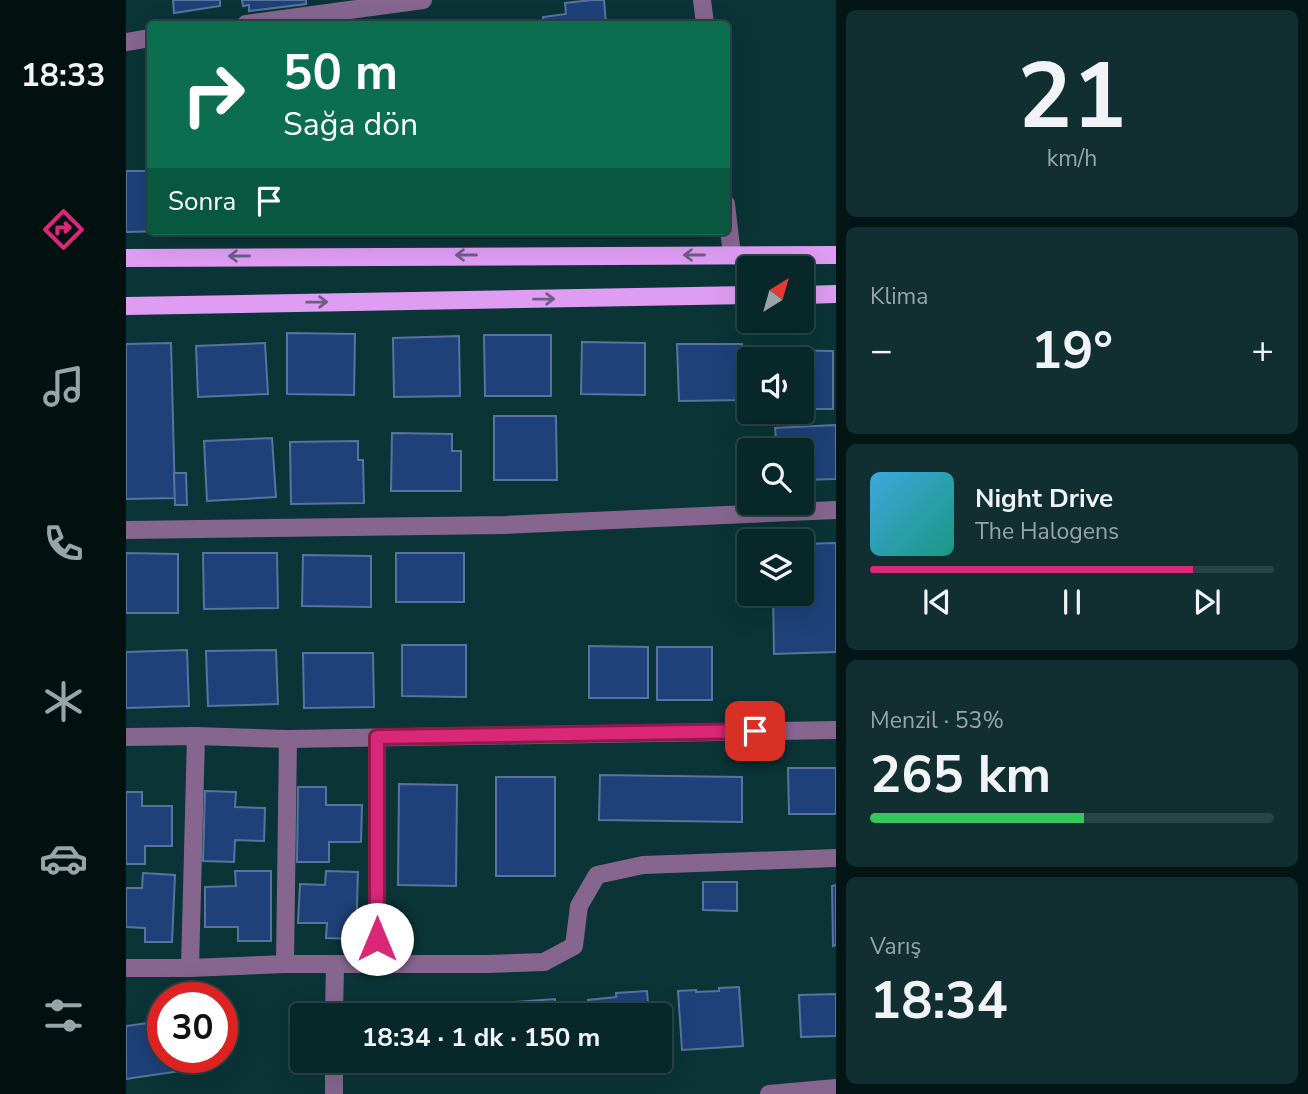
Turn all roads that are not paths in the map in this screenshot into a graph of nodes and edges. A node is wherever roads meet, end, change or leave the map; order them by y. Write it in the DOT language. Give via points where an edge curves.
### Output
graph roads {
  1 [pos="423,0"];
  2 [pos="702,0"];
  3 [pos="268,21"];
  4 [pos="705,21"];
  5 [pos="147,38"];
  6 [pos="126,42"];
  7 [pos="730,235"];
  8 [pos="732,255"];
  9 [pos="835,255"];
  10 [pos="126,258"];
  11 [pos="835,294"];
  12 [pos="737,295"];
  13 [pos="814,295"];
  14 [pos="126,306"];
  15 [pos="835,510"];
  16 [pos="126,530"];
  17 [pos="835,730"];
  18 [pos="196,736"];
  19 [pos="126,737"];
  20 [pos="377,737"];
  21 [pos="288,739"];
  22 [pos="835,858"];
  23 [pos="285,964"];
  24 [pos="377,964"];
  25 [pos="335,965"];
  26 [pos="126,968"];
  27 [pos="190,968"];
  28 [pos="334,1003"];
  29 [pos="334,1073"];
  30 [pos="835,1088"];
  31 [pos="334,1094"];
  32 [pos="769,1094"];
  1 -- 3 [label="street"];
  2 -- 4 [label="street"];
  5 -- 6 [label="street"];
  7 -- 8 [label="street"];
  8 -- 9 [label="main road"];
  8 -- 10 [label="main road, one-way"];
  11 -- 13 [label="main road"];
  14 -- 12 [label="main road, one-way"];
  15 -- 16 [label="street" via="505,525"];
  17 -- 20 [label="street"];
  18 -- 19 [label="street"];
  18 -- 21 [label="street"];
  18 -- 27 [label="street"];
  20 -- 21 [label="street"];
  20 -- 24 [label="street"];
  21 -- 23 [label="street"];
  22 -- 24 [label="street" via="643,864 597,875 579,906 574,946 544,962"];
  23 -- 25 [label="street"];
  23 -- 27 [label="street"];
  24 -- 25 [label="street"];
  25 -- 28 [label="street"];
  26 -- 27 [label="street"];
  29 -- 31 [label="street"];
  30 -- 32 [label="street"];
}
